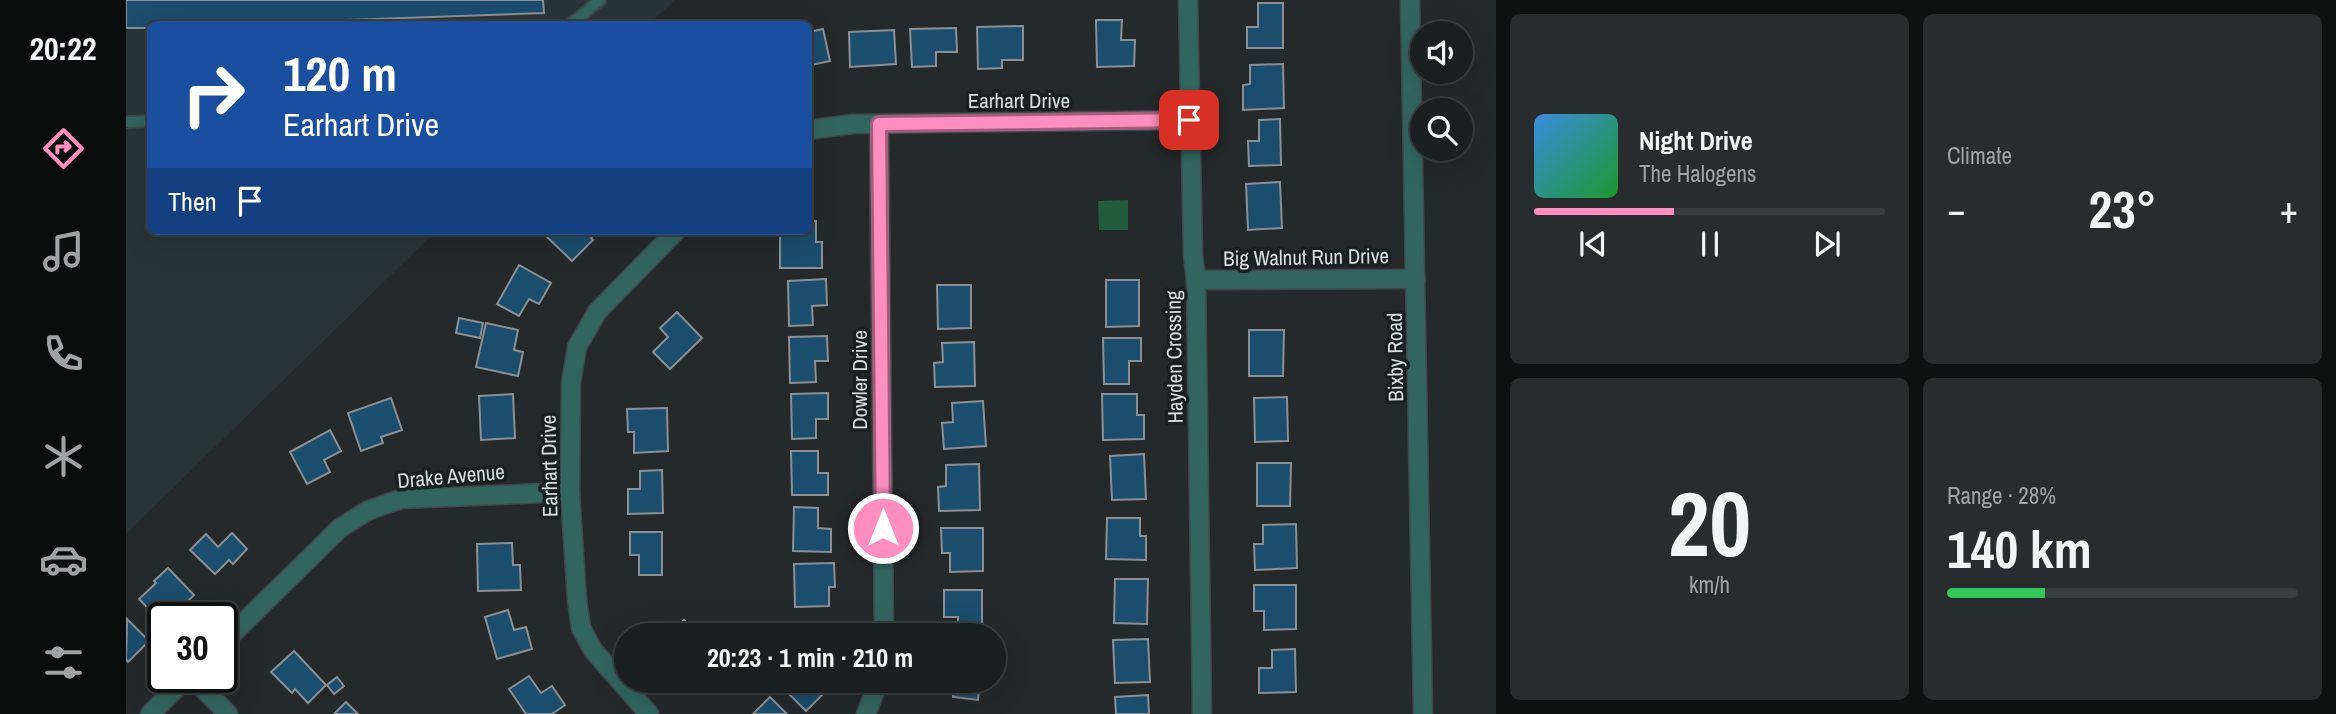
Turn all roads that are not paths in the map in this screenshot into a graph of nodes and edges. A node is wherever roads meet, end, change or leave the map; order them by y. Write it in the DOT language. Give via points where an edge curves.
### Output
graph roads {
  1 [pos="600,0"];
  2 [pos="1188,0"];
  3 [pos="1410,0"];
  4 [pos="575,21"];
  5 [pos="1189,120"];
  6 [pos="147,121"];
  7 [pos="126,122"];
  8 [pos="879,124"];
  9 [pos="812,129"];
  10 [pos="672,235"];
  11 [pos="1416,279"];
  12 [pos="1196,280"];
  13 [pos="570,492"];
  14 [pos="884,623"];
  15 [pos="238,628"];
  16 [pos="173,693"];
  17 [pos="206,693"];
  18 [pos="874,693"];
  19 [pos="150,714"];
  20 [pos="228,714"];
  21 [pos="649,714"];
  22 [pos="866,714"];
  23 [pos="1202,714"];
  24 [pos="1423,714"];
  1 -- 4 [label="lane"];
  2 -- 5 [label="street, Hayden Crossing"];
  3 -- 11 [label="street, Bixby Road"];
  5 -- 8 [label="street, Earhart Drive"];
  5 -- 12 [label="street, Hayden Crossing"];
  6 -- 7 [label="lane"];
  8 -- 9 [label="street, Earhart Drive"];
  8 -- 14 [label="street, Dowler Drive"];
  10 -- 13 [label="street, Earhart Drive" via="597,312 577,347 571,383"];
  11 -- 12 [label="street, Big Walnut Run Drive"];
  11 -- 24 [label="street, Bixby Road"];
  12 -- 23 [label="street, Hayden Crossing"];
  13 -- 15 [label="street, Drake Avenue" via="401,499 369,510 340,528"];
  13 -- 21 [label="street, Earhart Drive" via="581,628 593,650"];
  16 -- 19 [label="street"];
  17 -- 20 [label="street"];
  18 -- 22 [label="street"];
}
